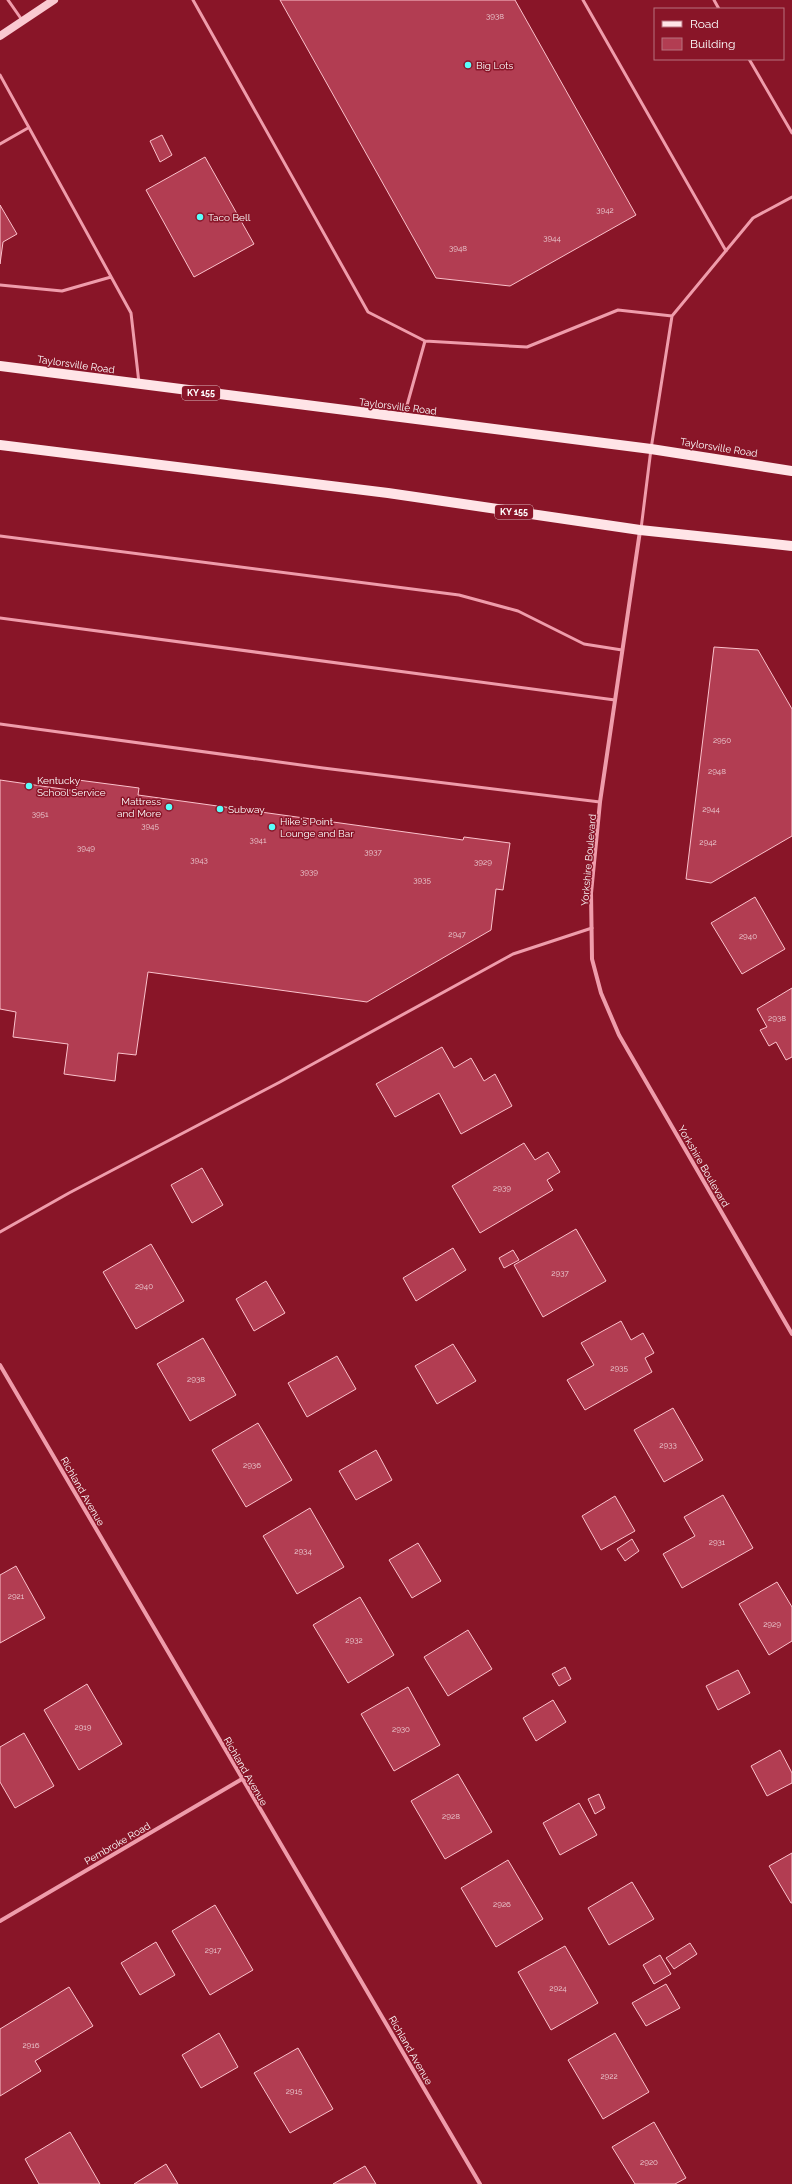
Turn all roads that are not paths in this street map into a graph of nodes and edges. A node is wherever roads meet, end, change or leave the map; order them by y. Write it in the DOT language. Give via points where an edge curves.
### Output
graph roads {
  1 [pos="8,0"];
  2 [pos="54,0"];
  3 [pos="193,0"];
  4 [pos="583,0"];
  5 [pos="22,20"];
  6 [pos="0,36"];
  7 [pos="750,60"];
  8 [pos="0,75"];
  9 [pos="28,128"];
  10 [pos="792,133"];
  11 [pos="0,144"];
  12 [pos="792,197"];
  13 [pos="726,251"];
  14 [pos="111,277"];
  15 [pos="0,285"];
  16 [pos="672,316"];
  17 [pos="425,340"];
  18 [pos="0,366"];
  19 [pos="139,384"];
  20 [pos="403,419"];
  21 [pos="0,445"];
  22 [pos="651,449"];
  23 [pos="792,471"];
  24 [pos="640,530"];
  25 [pos="0,536"];
  26 [pos="792,546"];
  27 [pos="0,618"];
  28 [pos="622,650"];
  29 [pos="615,700"];
  30 [pos="0,724"];
  31 [pos="600,802"];
  32 [pos="592,928"];
  33 [pos="0,1232"];
  34 [pos="792,1334"];
  35 [pos="0,1365"];
  36 [pos="242,1779"];
  37 [pos="0,1921"];
  38 [pos="480,2184"];
  1 -- 5 [label="lane"];
  2 -- 5 [label="main road"];
  3 -- 17 [label="lane" via="368,312"];
  4 -- 13 [label="lane"];
  5 -- 6 [label="main road"];
  7 -- 10 [label="lane"];
  8 -- 9 [label="lane"];
  9 -- 11 [label="lane"];
  9 -- 14 [label="lane"];
  12 -- 13 [label="lane" via="753,218"];
  13 -- 16 [label="lane"];
  14 -- 15 [label="lane" via="62,291"];
  14 -- 19 [label="lane" via="131,314"];
  16 -- 17 [label="lane" via="618,310 527,346"];
  16 -- 22 [label="lane"];
  17 -- 20 [label="lane"];
  18 -- 19 [label="main road, Taylorsville Road / KY 155"];
  19 -- 20 [label="main road, Taylorsville Road / KY 155"];
  20 -- 22 [label="main road, Taylorsville Road / KY 155"];
  21 -- 24 [label="main road, KY 155" via="388,493"];
  22 -- 23 [label="main road, Taylorsville Road / KY 155"];
  22 -- 24 [label="lane"];
  24 -- 26 [label="main road, KY 155"];
  24 -- 28 [label="street, Yorkshire Boulevard"];
  25 -- 28 [label="lane" via="459,595 518,611 584,644"];
  27 -- 29 [label="lane"];
  28 -- 29 [label="street, Yorkshire Boulevard"];
  29 -- 31 [label="street, Yorkshire Boulevard"];
  30 -- 31 [label="lane"];
  31 -- 32 [label="street, Yorkshire Boulevard" via="591,893"];
  32 -- 33 [label="lane" via="513,954"];
  32 -- 34 [label="street, Yorkshire Boulevard" via="592,959 601,992 619,1035"];
  35 -- 36 [label="street, Richland Avenue"];
  36 -- 37 [label="street, Pembroke Road"];
  36 -- 38 [label="street, Richland Avenue"];
}
